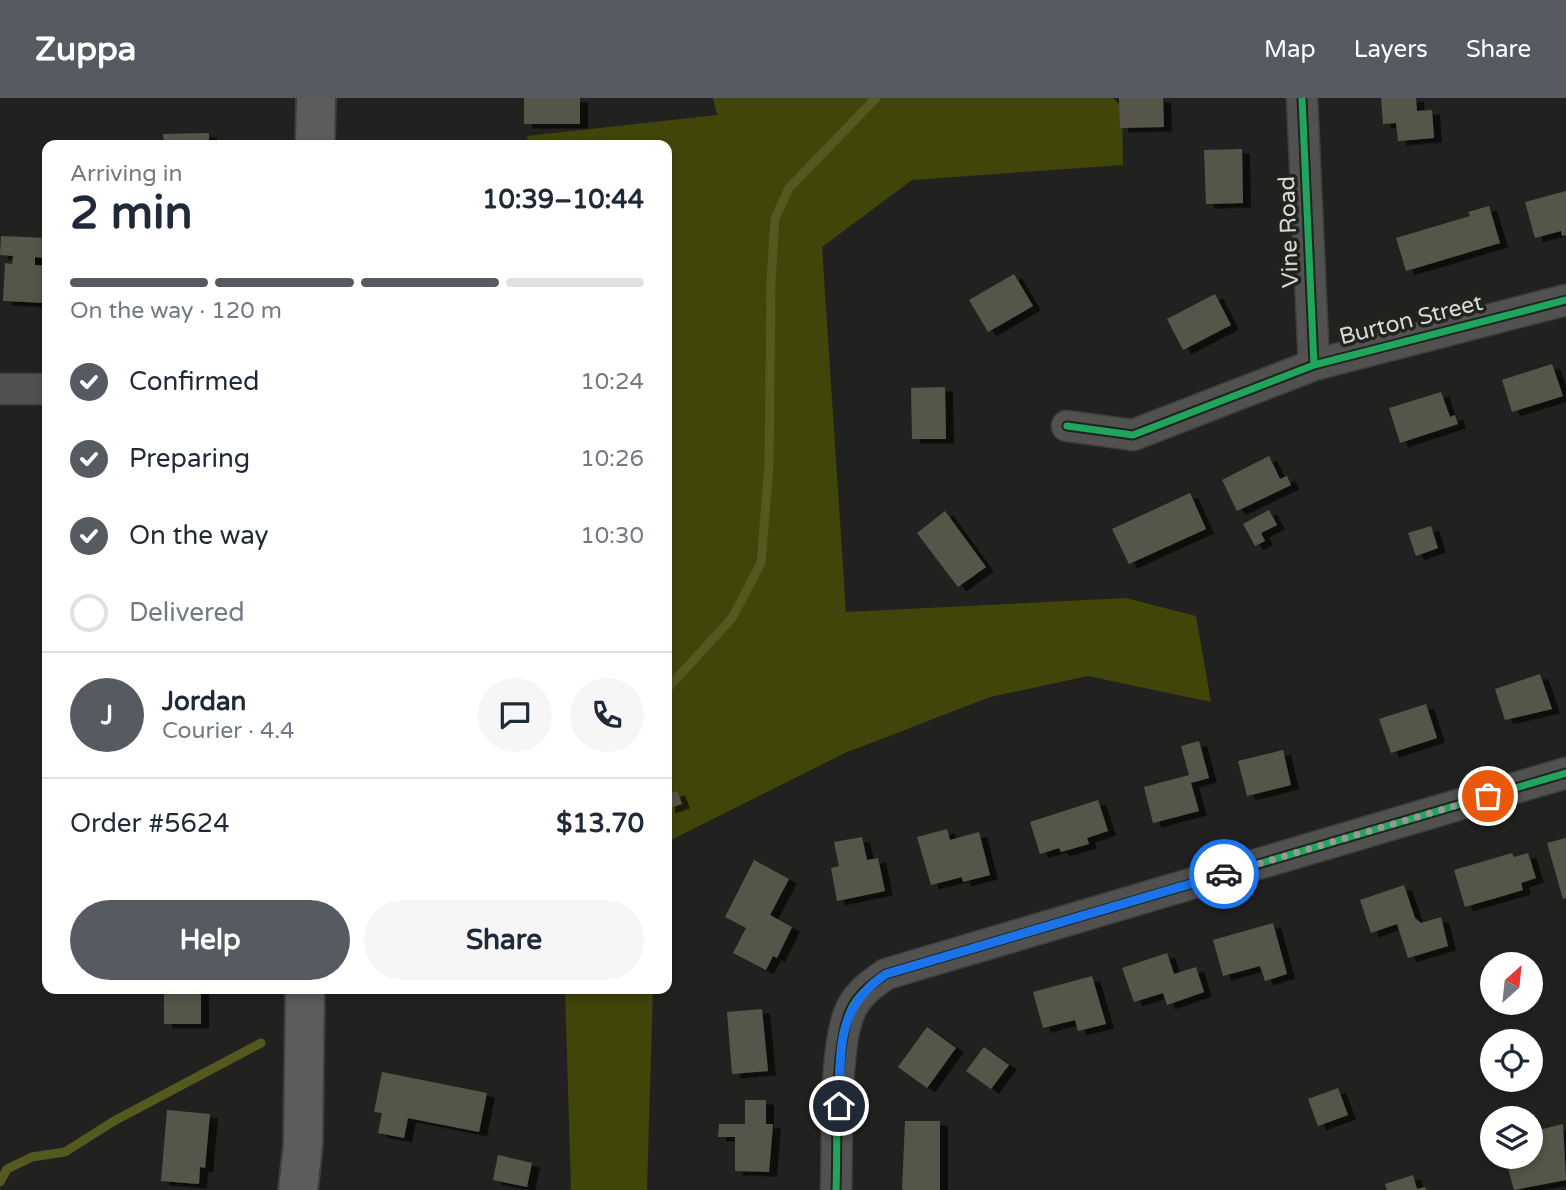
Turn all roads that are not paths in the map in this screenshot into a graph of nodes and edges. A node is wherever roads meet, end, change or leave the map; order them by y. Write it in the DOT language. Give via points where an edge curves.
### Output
graph roads {
  1 [pos="316,98"];
  2 [pos="1302,98"];
  3 [pos="315,140"];
  4 [pos="1566,300"];
  5 [pos="1314,365"];
  6 [pos="0,389"];
  7 [pos="42,389"];
  8 [pos="1067,426"];
  9 [pos="1566,773"];
  10 [pos="305,994"];
  11 [pos="298,1190"];
  12 [pos="836,1190"];
  1 -- 3 [label="main road"];
  2 -- 5 [label="street, Vine Road"];
  4 -- 5 [label="street, Burton Street"];
  5 -- 8 [label="street, Burton Street" via="1133,435"];
  6 -- 7 [label="street"];
  9 -- 12 [label="street" via="886,974 862,993 845,1025"];
  10 -- 11 [label="main road"];
}
